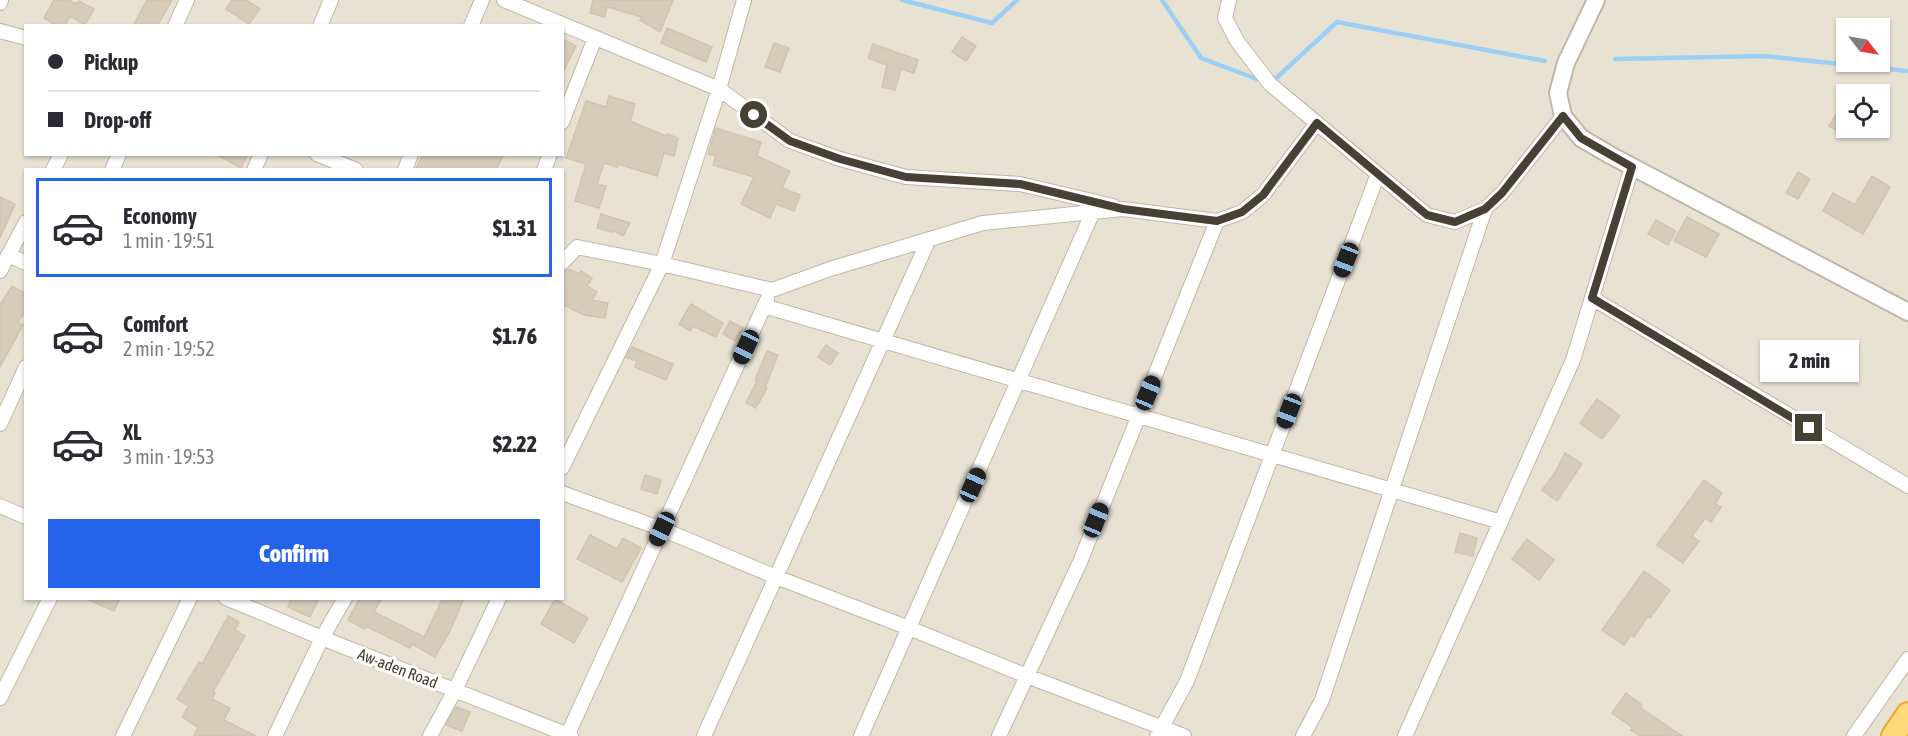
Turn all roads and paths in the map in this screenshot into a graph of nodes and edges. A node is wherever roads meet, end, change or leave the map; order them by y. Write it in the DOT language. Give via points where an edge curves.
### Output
graph roads {
  1 [pos="187,0"];
  2 [pos="331,0"];
  3 [pos="482,0"];
  4 [pos="504,0"];
  5 [pos="744,0"];
  6 [pos="1228,0"];
  7 [pos="1596,0"];
  8 [pos="177,24"];
  9 [pos="321,24"];
  10 [pos="472,24"];
  11 [pos="561,24"];
  12 [pos="564,25"];
  13 [pos="0,31"];
  14 [pos="24,37"];
  15 [pos="595,38"];
  16 [pos="719,89"];
  17 [pos="1563,116"];
  18 [pos="564,117"];
  19 [pos="1317,123"];
  20 [pos="322,156"];
  21 [pos="1632,167"];
  22 [pos="351,168"];
  23 [pos="1378,174"];
  24 [pos="1095,207"];
  25 [pos="1485,209"];
  26 [pos="1217,221"];
  27 [pos="24,226"];
  28 [pos="929,239"];
  29 [pos="564,245"];
  30 [pos="577,248"];
  31 [pos="8,255"];
  32 [pos="564,261"];
  33 [pos="24,262"];
  34 [pos="662,264"];
  35 [pos="0,271"];
  36 [pos="772,290"];
  37 [pos="1592,298"];
  38 [pos="764,306"];
  39 [pos="1908,312"];
  40 [pos="882,342"];
  41 [pos="24,371"];
  42 [pos="1018,382"];
  43 [pos="1139,415"];
  44 [pos="0,424"];
  45 [pos="1272,454"];
  46 [pos="564,464"];
  47 [pos="1908,486"];
  48 [pos="1392,490"];
  49 [pos="564,494"];
  50 [pos="0,506"];
  51 [pos="24,516"];
  52 [pos="1501,522"];
  53 [pos="662,529"];
  54 [pos="776,578"];
  55 [pos="49,600"];
  56 [pos="189,600"];
  57 [pos="231,600"];
  58 [pos="344,600"];
  59 [pos="499,600"];
  60 [pos="909,628"];
  61 [pos="322,638"];
  62 [pos="1908,659"];
  63 [pos="1027,676"];
  64 [pos="455,690"];
  65 [pos="0,698"];
  66 [pos="1908,714"];
  67 [pos="1159,732"];
  68 [pos="123,736"];
  69 [pos="275,736"];
  70 [pos="430,736"];
  71 [pos="569,736"];
  72 [pos="704,736"];
  73 [pos="861,736"];
  74 [pos="999,736"];
  75 [pos="1184,736"];
  76 [pos="1303,736"];
  77 [pos="1406,736"];
  78 [pos="1854,736"];
  79 [pos="1893,736"];
  1 -- 8 [label="street"];
  2 -- 9 [label="street"];
  3 -- 10 [label="street"];
  4 -- 11 [label="street"];
  5 -- 16 [label="street"];
  6 -- 19 [label="street" via="1226,18 1237,41 1270,84"];
  7 -- 17 [label="street" via="1566,63 1558,93"];
  12 -- 15 [label="street"];
  13 -- 14 [label="street"];
  15 -- 16 [label="street"];
  15 -- 18 [label="street"];
  16 -- 24 [label="street" via="790,141 840,159 906,177 1020,184"];
  16 -- 34 [label="street"];
  17 -- 21 [label="street" via="1581,138"];
  17 -- 25 [label="street"];
  19 -- 23 [label="street"];
  19 -- 26 [label="street" via="1263,195 1242,212"];
  20 -- 22 [label="street"];
  21 -- 37 [label="street"];
  21 -- 39 [label="street"];
  23 -- 25 [label="street" via="1427,215 1455,222"];
  23 -- 45 [label="street"];
  24 -- 26 [label="street"];
  24 -- 28 [label="street" via="983,223"];
  24 -- 42 [label="street"];
  25 -- 48 [label="street"];
  26 -- 43 [label="street"];
  27 -- 31 [label="street"];
  28 -- 36 [label="street"];
  28 -- 40 [label="street"];
  29 -- 30 [label="street"];
  30 -- 32 [label="street"];
  30 -- 34 [label="street"];
  31 -- 33 [label="street"];
  31 -- 35 [label="street"];
  34 -- 36 [label="street"];
  34 -- 46 [label="street"];
  36 -- 38 [label="street"];
  37 -- 47 [label="street"];
  37 -- 52 [label="street" via="1573,360"];
  38 -- 40 [label="street"];
  38 -- 53 [label="street"];
  40 -- 42 [label="street"];
  40 -- 54 [label="street"];
  41 -- 44 [label="street"];
  42 -- 43 [label="street"];
  42 -- 60 [label="street"];
  43 -- 45 [label="street"];
  43 -- 63 [label="street" via="1080,562"];
  45 -- 48 [label="street"];
  45 -- 67 [label="street" via="1186,681"];
  48 -- 52 [label="street"];
  48 -- 76 [label="street" via="1322,700"];
  49 -- 53 [label="street"];
  50 -- 51 [label="street"];
  52 -- 77 [label="street"];
  53 -- 54 [label="street"];
  53 -- 71 [label="street"];
  54 -- 60 [label="street"];
  54 -- 72 [label="street"];
  55 -- 65 [label="street"];
  56 -- 68 [label="street"];
  57 -- 61 [label="street, Aw-aden Road"];
  58 -- 61 [label="street"];
  59 -- 64 [label="street"];
  60 -- 63 [label="street"];
  60 -- 73 [label="street"];
  61 -- 64 [label="street, Aw-aden Road"];
  61 -- 69 [label="street"];
  62 -- 78 [label="street"];
  63 -- 67 [label="street"];
  63 -- 74 [label="street"];
  64 -- 70 [label="street"];
  64 -- 71 [label="street, Aw-aden Road"];
  66 -- 79 [label="highway"];
  67 -- 75 [label="street"];
}
